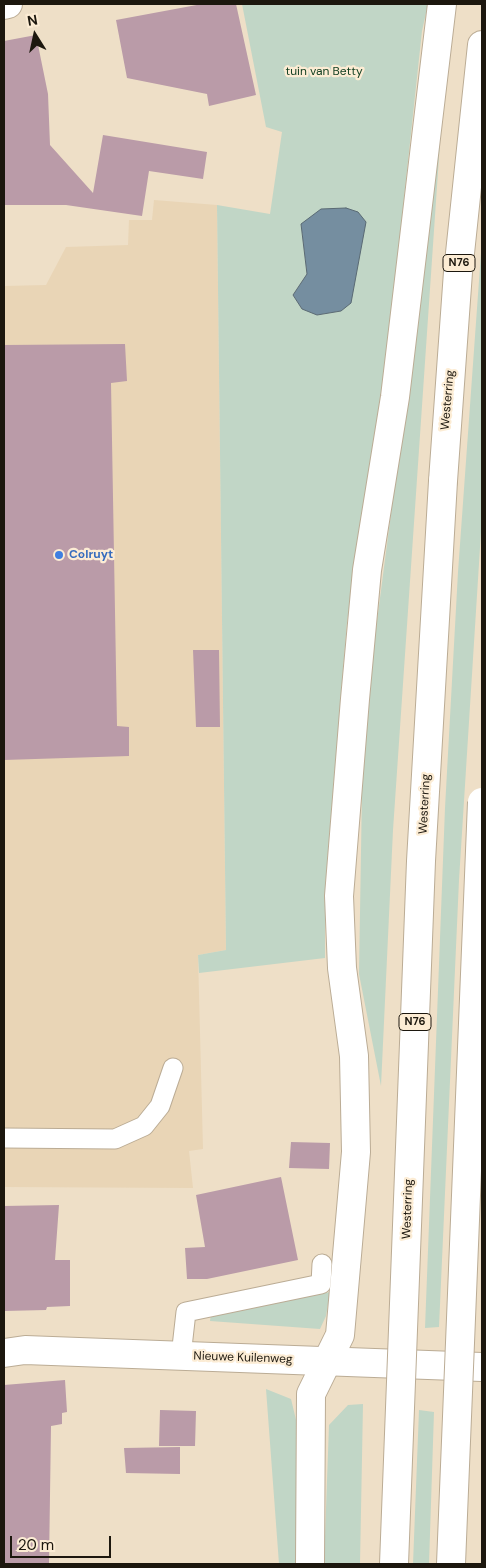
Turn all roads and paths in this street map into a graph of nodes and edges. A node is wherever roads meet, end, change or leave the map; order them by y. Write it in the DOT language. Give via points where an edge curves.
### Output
graph roads {
  1 [pos="4,4"];
  2 [pos="8,4"];
  3 [pos="442,4"];
  4 [pos="482,45"];
  5 [pos="482,802"];
  6 [pos="174,1068"];
  7 [pos="4,1138"];
  8 [pos="322,1264"];
  9 [pos="4,1353"];
  10 [pos="181,1356"];
  11 [pos="330,1360"];
  12 [pos="482,1367"];
  13 [pos="310,1564"];
  14 [pos="394,1564"];
  15 [pos="451,1564"];
  1 -- 2 [label="main road"];
  3 -- 11 [label="main road" via="395,397 367,570 355,699 339,896 342,968 354,1056 356,1152 340,1335"];
  4 -- 14 [label="main road, Westerring / N76, bridge" via="458,272 443,481 421,861"];
  5 -- 15 [label="main road, bridge"];
  6 -- 7 [label="lane" via="160,1106 144,1126 114,1139"];
  8 -- 10 [label="lane" via="321,1284 186,1312"];
  9 -- 10 [label="main road, Nieuwe Kuilenweg" via="25,1350"];
  10 -- 11 [label="main road, Nieuwe Kuilenweg"];
  11 -- 12 [label="main road, Nieuwe Kuilenweg"];
  11 -- 13 [label="main road" via="311,1394"];
}
